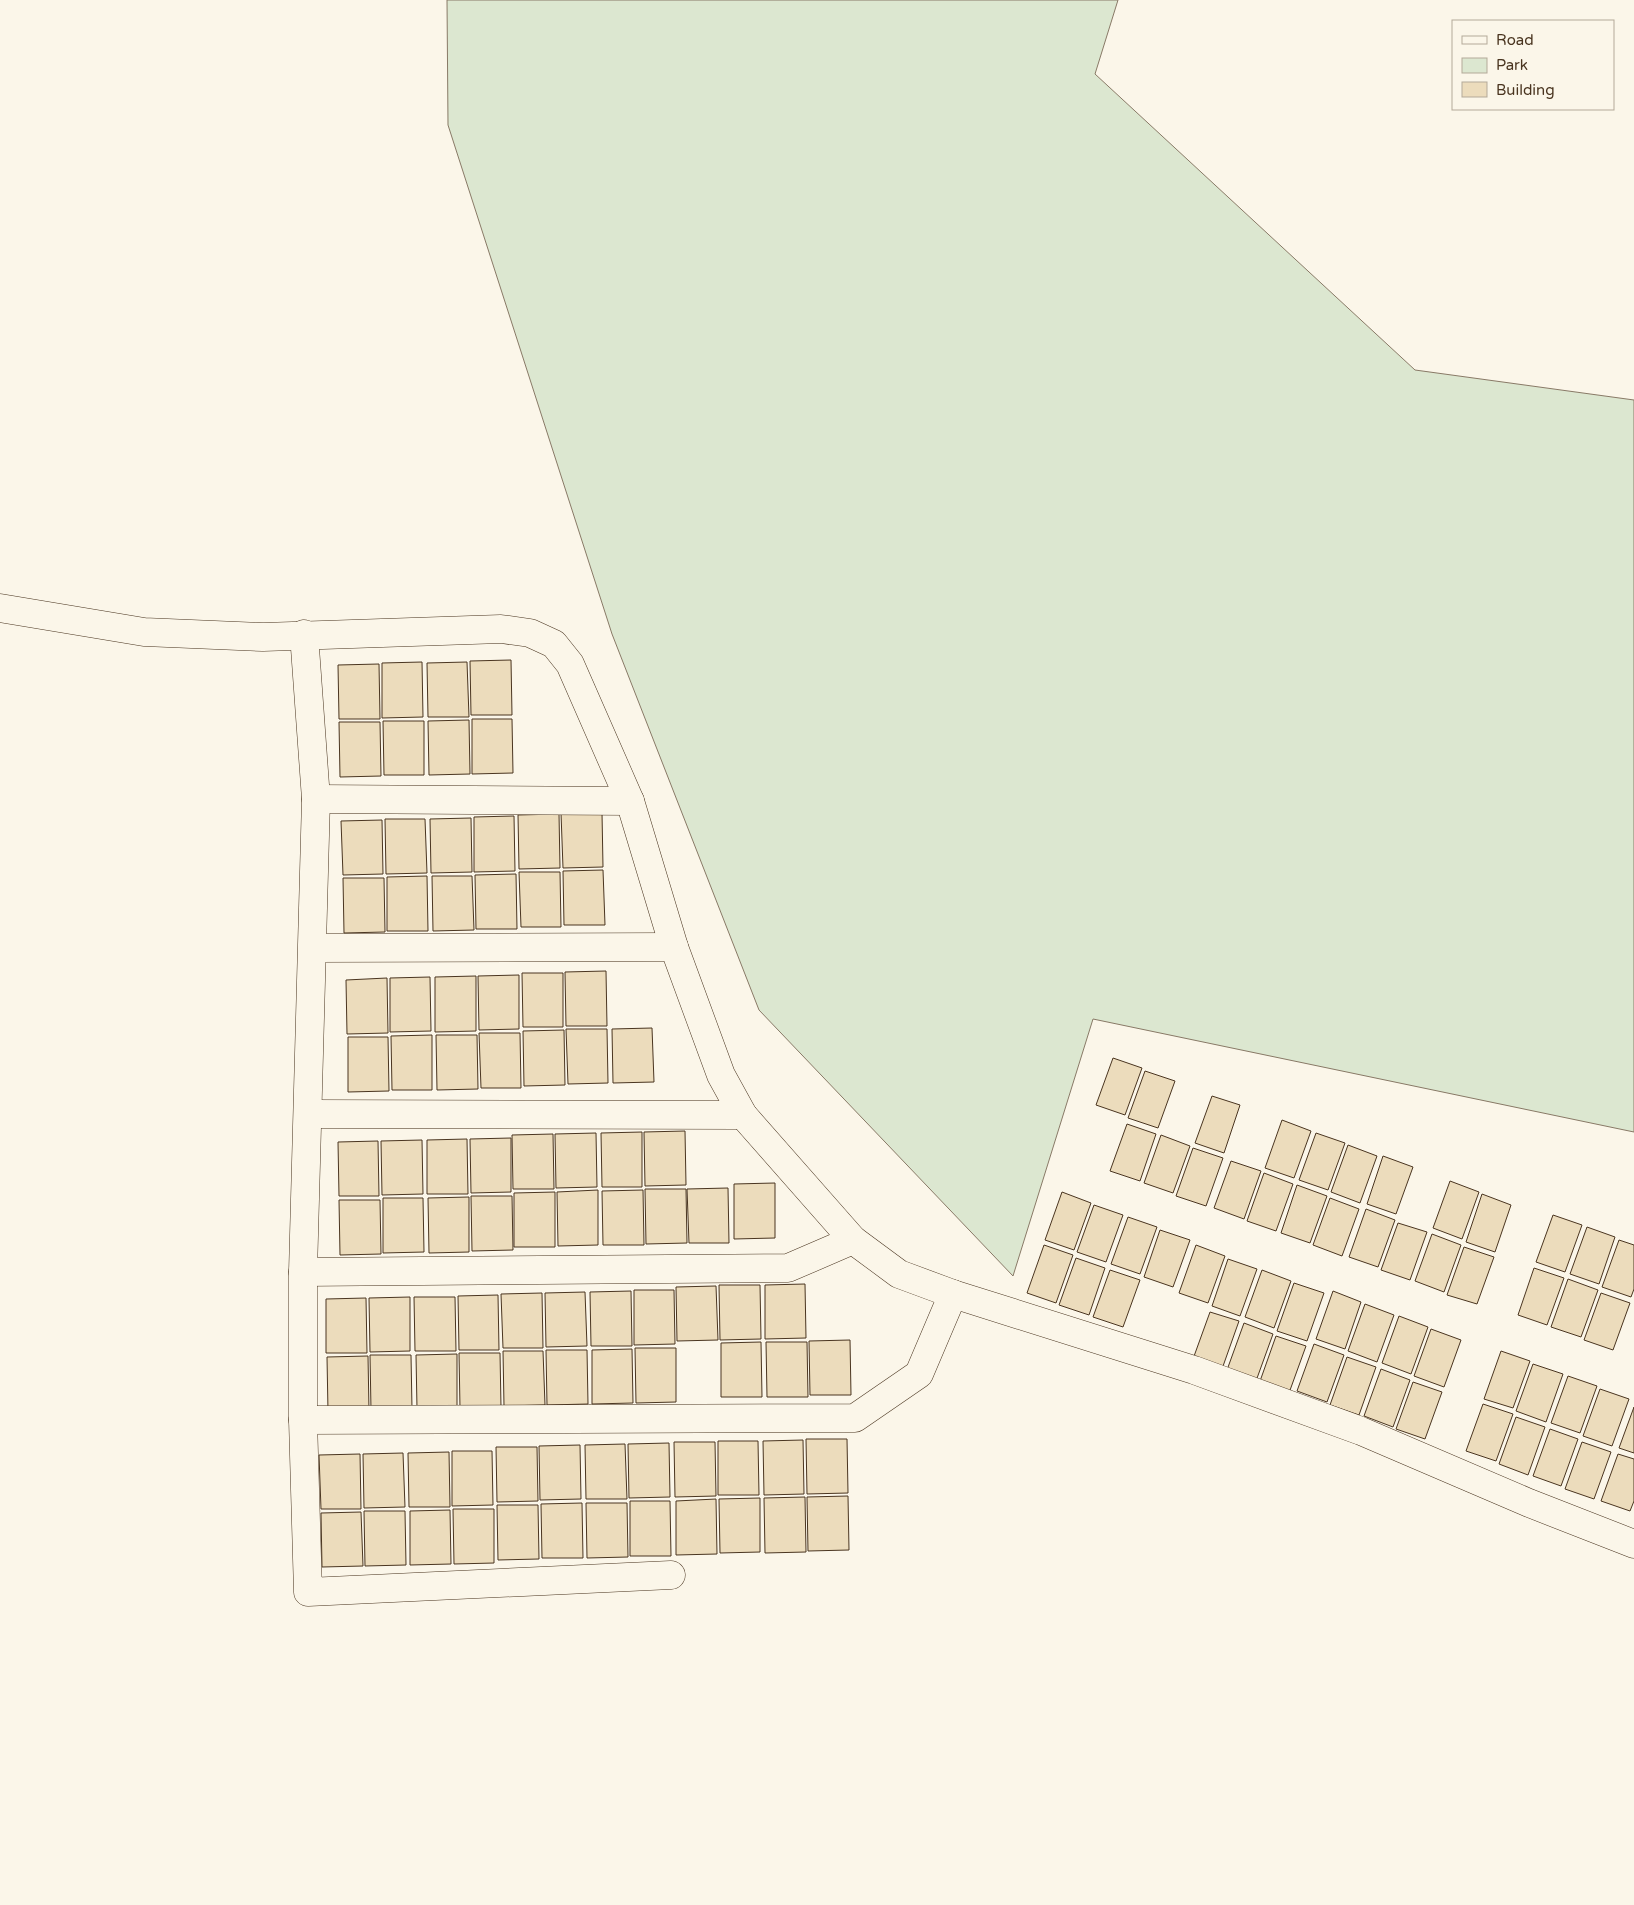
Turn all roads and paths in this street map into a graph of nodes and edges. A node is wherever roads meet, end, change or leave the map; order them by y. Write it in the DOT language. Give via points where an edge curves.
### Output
graph roads {
  1 [pos="0,608"];
  2 [pos="304,634"];
  3 [pos="316,799"];
  4 [pos="630,801"];
  5 [pos="674,947"];
  6 [pos="312,948"];
  7 [pos="309,1114"];
  8 [pos="743,1114"];
  9 [pos="853,1240"];
  10 [pos="303,1272"];
  11 [pos="953,1294"];
  12 [pos="303,1420"];
  13 [pos="1634,1544"];
  14 [pos="670,1575"];
  1 -- 2 [label="street" via="144,632 263,637"];
  2 -- 3 [label="street"];
  2 -- 4 [label="street" via="501,629 530,634 554,644 570,664"];
  3 -- 4 [label="street"];
  3 -- 6 [label="street"];
  4 -- 5 [label="street"];
  5 -- 6 [label="street"];
  5 -- 8 [label="street" via="721,1075"];
  6 -- 7 [label="street"];
  7 -- 8 [label="street"];
  7 -- 10 [label="street"];
  8 -- 9 [label="street"];
  9 -- 10 [label="street" via="788,1268"];
  9 -- 11 [label="street" via="899,1274"];
  10 -- 12 [label="street"];
  11 -- 12 [label="street" via="919,1374 855,1418"];
  11 -- 13 [label="street" via="1194,1370 1361,1431"];
  12 -- 14 [label="street" via="308,1592"];
}
